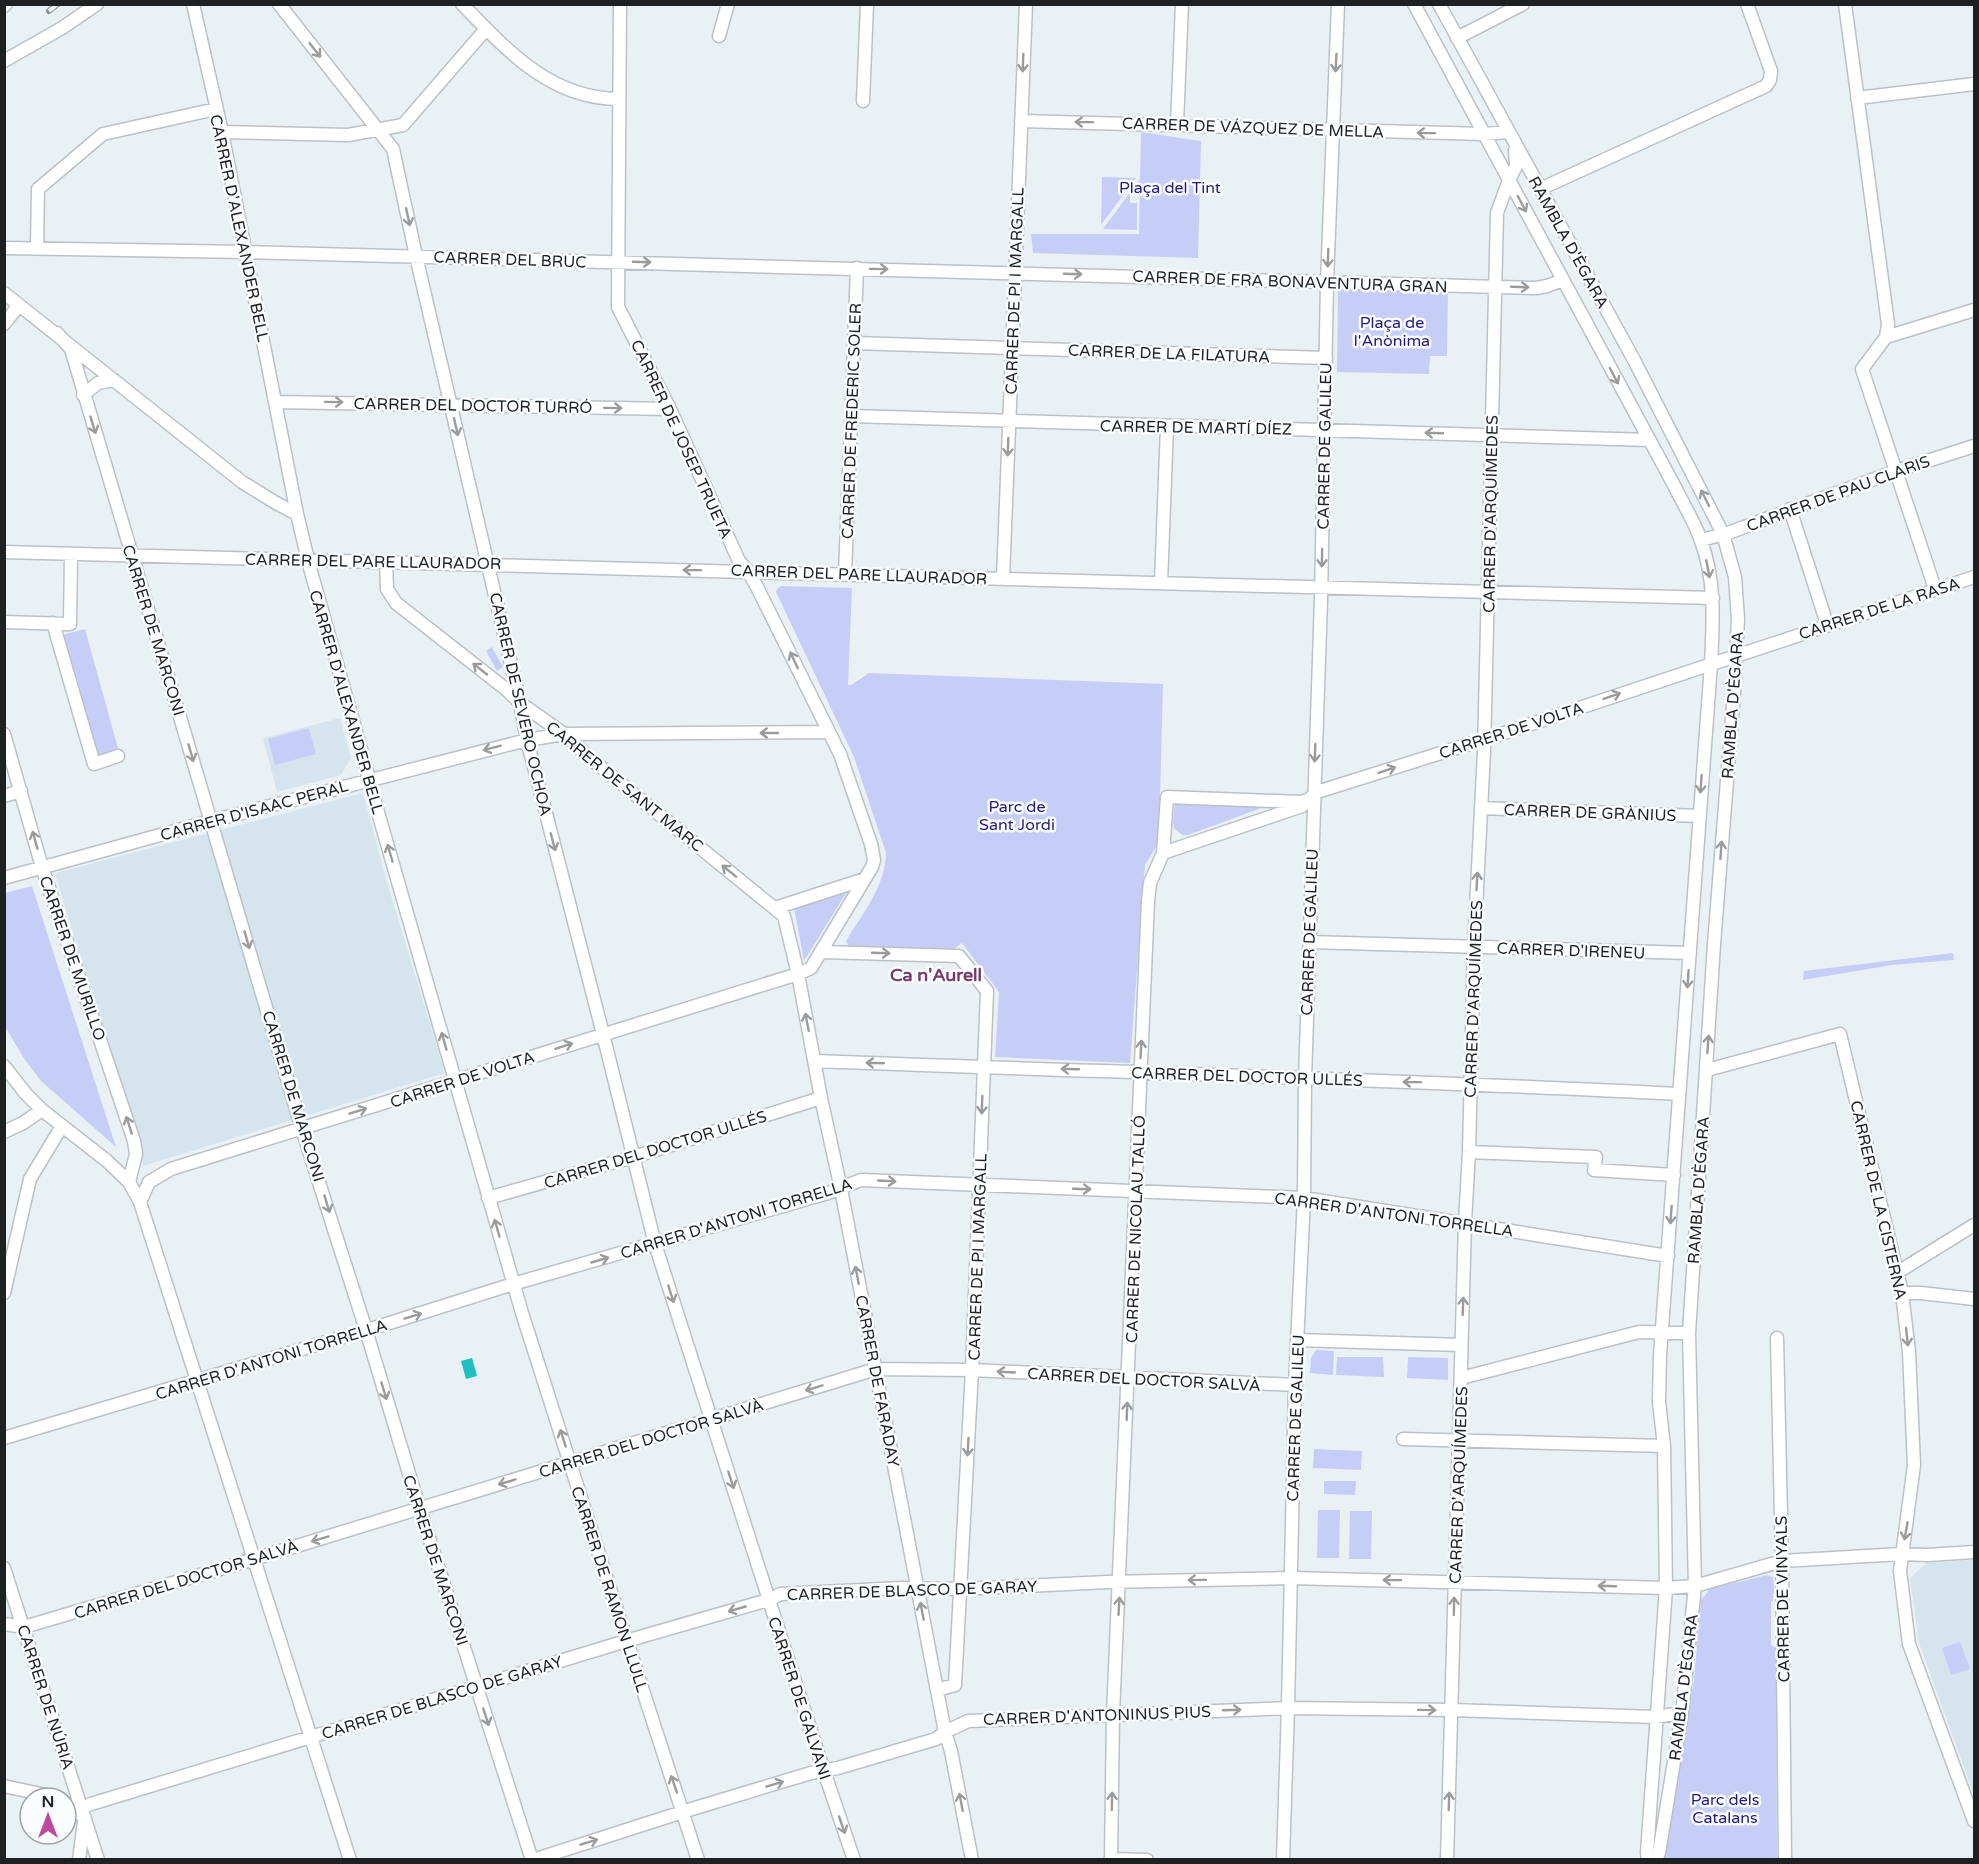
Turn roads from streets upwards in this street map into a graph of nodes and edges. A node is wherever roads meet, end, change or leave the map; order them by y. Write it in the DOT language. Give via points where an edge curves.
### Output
graph roads {
  1 [pos="97,4"];
  2 [pos="193,4"];
  3 [pos="279,4"];
  4 [pos="462,4"];
  5 [pos="620,4"];
  6 [pos="728,4"];
  7 [pos="867,4"];
  8 [pos="1026,4"];
  9 [pos="1182,4"];
  10 [pos="1338,4"];
  11 [pos="1414,4"];
  12 [pos="1439,4"];
  13 [pos="1523,4"];
  14 [pos="1747,4"];
  15 [pos="1845,4"];
  16 [pos="486,29"];
  17 [pos="719,36"];
  18 [pos="1457,38"];
  19 [pos="4,61"];
  20 [pos="1974,84"];
  21 [pos="1857,98"];
  22 [pos="619,99"];
  23 [pos="864,101"];
  24 [pos="216,109"];
  25 [pos="1021,121"];
  26 [pos="1177,124"];
  27 [pos="378,130"];
  28 [pos="1333,131"];
  29 [pos="222,132"];
  30 [pos="1484,134"];
  31 [pos="1511,138"];
  32 [pos="1509,180"];
  33 [pos="1540,189"];
  34 [pos="37,247"];
  35 [pos="4,248"];
  36 [pos="246,252"];
  37 [pos="416,256"];
  38 [pos="618,261"];
  39 [pos="857,268"];
  40 [pos="1015,272"];
  41 [pos="1563,280"];
  42 [pos="1327,282"];
  43 [pos="1496,286"];
  44 [pos="4,293"];
  45 [pos="19,305"];
  46 [pos="1974,310"];
  47 [pos="4,324"];
  48 [pos="57,333"];
  49 [pos="1886,336"];
  50 [pos="854,343"];
  51 [pos="1012,348"];
  52 [pos="1326,358"];
  53 [pos="114,380"];
  54 [pos="83,395"];
  55 [pos="276,402"];
  56 [pos="451,405"];
  57 [pos="670,410"];
  58 [pos="851,416"];
  59 [pos="1009,421"];
  60 [pos="1167,427"];
  61 [pos="1324,429"];
  62 [pos="1493,435"];
  63 [pos="1649,440"];
  64 [pos="1974,446"];
  65 [pos="1896,471"];
  66 [pos="1790,509"];
  67 [pos="297,514"];
  68 [pos="1724,534"];
  69 [pos="1701,540"];
  70 [pos="4,552"];
  71 [pos="71,554"];
  72 [pos="133,555"];
  73 [pos="308,560"];
  74 [pos="386,562"];
  75 [pos="489,565"];
  76 [pos="748,571"];
  77 [pos="845,574"];
  78 [pos="1974,577"];
  79 [pos="1002,578"];
  80 [pos="1161,582"];
  81 [pos="1321,587"];
  82 [pos="1935,589"];
  83 [pos="1489,591"];
  84 [pos="1713,598"];
  85 [pos="4,622"];
  86 [pos="53,623"];
  87 [pos="1827,624"];
  88 [pos="1736,656"];
  89 [pos="1711,664"];
  90 [pos="520,703"];
  91 [pos="828,732"];
  92 [pos="4,734"];
  93 [pos="564,734"];
  94 [pos="1485,739"];
  95 [pos="527,740"];
  96 [pos="118,756"];
  97 [pos="369,781"];
  98 [pos="21,791"];
  99 [pos="4,796"];
  100 [pos="1314,797"];
  101 [pos="1481,808"];
  102 [pos="1699,816"];
  103 [pos="211,821"];
  104 [pos="1163,853"];
  105 [pos="42,867"];
  106 [pos="4,878"];
  107 [pos="865,879"];
  108 [pos="775,908"];
  109 [pos="1309,942"];
  110 [pos="1474,947"];
  111 [pos="823,952"];
  112 [pos="1690,953"];
  113 [pos="798,974"];
  114 [pos="603,1034"];
  115 [pos="815,1061"];
  116 [pos="4,1066"];
  117 [pos="983,1066"];
  118 [pos="1707,1070"];
  119 [pos="1140,1072"];
  120 [pos="1305,1079"];
  121 [pos="456,1081"];
  122 [pos="1470,1083"];
  123 [pos="1679,1094"];
  124 [pos="821,1098"];
  125 [pos="42,1110"];
  126 [pos="62,1126"];
  127 [pos="302,1129"];
  128 [pos="4,1132"];
  129 [pos="1469,1152"];
  130 [pos="633,1157"];
  131 [pos="1674,1175"];
  132 [pos="129,1182"];
  133 [pos="980,1186"];
  134 [pos="841,1189"];
  135 [pos="1137,1191"];
  136 [pos="488,1198"];
  137 [pos="1304,1198"];
  138 [pos="140,1202"];
  139 [pos="1465,1222"];
  140 [pos="1974,1225"];
  141 [pos="655,1244"];
  142 [pos="1668,1256"];
  143 [pos="1898,1272"];
  144 [pos="513,1284"];
  145 [pos="4,1293"];
  146 [pos="1902,1293"];
  147 [pos="1974,1299"];
  148 [pos="366,1330"];
  149 [pos="1662,1332"];
  150 [pos="1689,1333"];
  151 [pos="1777,1338"];
  152 [pos="1297,1340"];
  153 [pos="1461,1345"];
  154 [pos="876,1369"];
  155 [pos="972,1370"];
  156 [pos="1461,1378"];
  157 [pos="1128,1379"];
  158 [pos="196,1381"];
  159 [pos="1295,1385"];
  160 [pos="711,1419"];
  161 [pos="4,1438"];
  162 [pos="1403,1439"];
  163 [pos="1459,1440"];
  164 [pos="1664,1446"];
  165 [pos="571,1462"];
  166 [pos="419,1508"];
  167 [pos="1974,1552"];
  168 [pos="1901,1554"];
  169 [pos="254,1559"];
  170 [pos="1782,1561"];
  171 [pos="4,1568"];
  172 [pos="1290,1578"];
  173 [pos="1120,1582"];
  174 [pos="1455,1582"];
  175 [pos="1695,1586"];
  176 [pos="917,1588"];
  177 [pos="1666,1588"];
  178 [pos="961,1589"];
  179 [pos="768,1600"];
  180 [pos="4,1623"];
  181 [pos="24,1627"];
  182 [pos="626,1641"];
  183 [pos="477,1686"];
  184 [pos="937,1690"];
  185 [pos="1288,1708"];
  186 [pos="1452,1710"];
  187 [pos="1682,1713"];
  188 [pos="1113,1714"];
  189 [pos="1655,1718"];
  190 [pos="945,1732"];
  191 [pos="311,1737"];
  192 [pos="824,1771"];
  193 [pos="73,1781"];
  194 [pos="70,1786"];
  195 [pos="78,1810"];
  196 [pos="684,1812"];
  197 [pos="83,1813"];
  198 [pos="1974,1821"];
  199 [pos="1111,1859"];
  200 [pos="79,1860"];
  201 [pos="98,1860"];
  202 [pos="350,1860"];
  203 [pos="532,1860"];
  204 [pos="698,1860"];
  205 [pos="854,1860"];
  206 [pos="972,1860"];
  207 [pos="1147,1860"];
  208 [pos="1283,1860"];
  209 [pos="1447,1860"];
  210 [pos="1648,1860"];
  211 [pos="1656,1860"];
  212 [pos="1785,1860"];
  1 -- 19 [label="street"];
  2 -- 24 [label="street, CARRER D'ALEXANDER BELL"];
  3 -- 27 [label="street, CARRER DE SEVERO OCHOA, one-way"];
  4 -- 16 [label="street"];
  5 -- 22 [label="street, CARRER DE JOSEP TRUETA"];
  6 -- 17 [label="street"];
  7 -- 23 [label="street"];
  8 -- 25 [label="street, CARRER DE PI I MARGALL, one-way"];
  9 -- 26 [label="street"];
  10 -- 28 [label="street, CARRER DE GALILEU, one-way"];
  11 -- 30 [label="street, RAMBLA D'ÈGARA"];
  12 -- 18 [label="street, RAMBLA D'ÈGARA"];
  13 -- 18 [label="street"];
  14 -- 33 [label="street" via="1771,71 1766,86"];
  15 -- 21 [label="street"];
  16 -- 22 [label="street" via="550,83 592,98"];
  16 -- 27 [label="street" via="403,125"];
  18 -- 31 [label="street, RAMBLA D'ÈGARA"];
  20 -- 21 [label="street"];
  21 -- 49 [label="street" via="1888,324"];
  22 -- 38 [label="street, CARRER DE JOSEP TRUETA"];
  24 -- 29 [label="street, CARRER D'ALEXANDER BELL"];
  24 -- 34 [label="street" via="103,134 38,189"];
  26 -- 25 [label="street, CARRER DE VÁZQUEZ DE MELLA, one-way"];
  25 -- 40 [label="street, CARRER DE PI I MARGALL"];
  26 -- 28 [label="street, CARRER DE VÁZQUEZ DE MELLA"];
  27 -- 29 [label="street" via="348,135"];
  27 -- 37 [label="street, CARRER DE SEVERO OCHOA, one-way" via="393,149"];
  30 -- 28 [label="street, CARRER DE VÁZQUEZ DE MELLA, one-way"];
  28 -- 42 [label="street, CARRER DE GALILEU, one-way"];
  29 -- 36 [label="street, CARRER D'ALEXANDER BELL"];
  30 -- 31 [label="street"];
  30 -- 32 [label="street, RAMBLA D'ÈGARA"];
  31 -- 32 [label="street, CARRER D'ARQUÍMEDES" via="1517,157"];
  31 -- 33 [label="street, RAMBLA D'ÈGARA"];
  32 -- 41 [label="street, RAMBLA D'ÈGARA, one-way"];
  32 -- 43 [label="street, CARRER D'ARQUÍMEDES" via="1497,213"];
  68 -- 33 [label="street, RAMBLA D'ÈGARA, one-way"];
  34 -- 35 [label="street, CARRER DEL BRUC"];
  34 -- 36 [label="street, CARRER DEL BRUC"];
  36 -- 37 [label="street, CARRER DEL BRUC"];
  36 -- 55 [label="street, CARRER D'ALEXANDER BELL"];
  37 -- 38 [label="street, CARRER DEL BRUC"];
  37 -- 56 [label="street, CARRER DE SEVERO OCHOA"];
  38 -- 39 [label="street, CARRER DEL BRUC, one-way"];
  38 -- 57 [label="street, CARRER DE JOSEP TRUETA" via="618,307"];
  39 -- 40 [label="street, CARRER DEL BRUC, one-way"];
  39 -- 50 [label="street, CARRER DE FREDERIC SOLER"];
  40 -- 42 [label="street, CARRER DE FRA BONAVENTURA GRAN, one-way"];
  40 -- 51 [label="street, CARRER DE PI I MARGALL"];
  43 -- 41 [label="street, CARRER DE FRA BONAVENTURA GRAN, one-way" via="1536,288"];
  41 -- 63 [label="street, RAMBLA D'ÈGARA, one-way"];
  42 -- 43 [label="street, CARRER DE FRA BONAVENTURA GRAN"];
  42 -- 52 [label="street, CARRER DE GALILEU"];
  43 -- 62 [label="street, CARRER D'ARQUÍMEDES"];
  44 -- 45 [label="street"];
  45 -- 47 [label="street"];
  45 -- 48 [label="street"];
  46 -- 49 [label="street"];
  48 -- 53 [label="street"];
  48 -- 54 [label="street, CARRER DE MARCONI" via="71,349"];
  49 -- 65 [label="street" via="1862,369"];
  50 -- 51 [label="street, CARRER DE LA FILATURA"];
  50 -- 58 [label="street, CARRER DE FREDERIC SOLER"];
  51 -- 52 [label="street, CARRER DE LA FILATURA"];
  51 -- 59 [label="street, CARRER DE PI I MARGALL"];
  52 -- 61 [label="street, CARRER DE GALILEU"];
  53 -- 54 [label="street" via="98,383"];
  53 -- 67 [label="street" via="242,482"];
  54 -- 72 [label="street, CARRER DE MARCONI, one-way"];
  55 -- 56 [label="street, CARRER DEL DOCTOR TURRÓ, one-way"];
  55 -- 67 [label="street, CARRER D'ALEXANDER BELL"];
  56 -- 57 [label="street, CARRER DEL DOCTOR TURRÓ, one-way"];
  56 -- 75 [label="street, CARRER DE SEVERO OCHOA, one-way"];
  57 -- 76 [label="street, CARRER DE JOSEP TRUETA" via="739,561"];
  58 -- 59 [label="street, CARRER DE MARTÍ DÍEZ"];
  58 -- 77 [label="street, CARRER DE FREDERIC SOLER"];
  59 -- 60 [label="street, CARRER DE MARTÍ DÍEZ"];
  59 -- 79 [label="street, CARRER DE PI I MARGALL, one-way"];
  60 -- 61 [label="street, CARRER DE MARTÍ DÍEZ"];
  60 -- 80 [label="street"];
  62 -- 61 [label="street, CARRER DE MARTÍ DÍEZ, one-way"];
  61 -- 81 [label="street, CARRER DE GALILEU, one-way"];
  62 -- 63 [label="street, CARRER DE MARTÍ DÍEZ"];
  62 -- 83 [label="street, CARRER D'ARQUÍMEDES"];
  63 -- 69 [label="street, RAMBLA D'ÈGARA"];
  64 -- 65 [label="street, CARRER DE PAU CLARIS"];
  65 -- 66 [label="street, CARRER DE PAU CLARIS"];
  65 -- 82 [label="street"];
  66 -- 68 [label="street, CARRER DE PAU CLARIS"];
  66 -- 87 [label="street"];
  67 -- 73 [label="street, CARRER D'ALEXANDER BELL"];
  68 -- 69 [label="street, CARRER DE PAU CLARIS"];
  68 -- 88 [label="street, RAMBLA D'ÈGARA" via="1735,577"];
  69 -- 84 [label="street, RAMBLA D'ÈGARA, one-way"];
  70 -- 71 [label="street, CARRER DEL PARE LLAURADOR"];
  71 -- 72 [label="street, CARRER DEL PARE LLAURADOR"];
  71 -- 86 [label="street" via="70,624"];
  72 -- 73 [label="street, CARRER DEL PARE LLAURADOR"];
  72 -- 103 [label="street, CARRER DE MARCONI, one-way"];
  73 -- 74 [label="street, CARRER DEL PARE LLAURADOR"];
  73 -- 97 [label="street, CARRER D'ALEXANDER BELL"];
  74 -- 75 [label="street, CARRER DEL PARE LLAURADOR"];
  90 -- 74 [label="street, CARRER DE SANT MARC, one-way" via="396,603 387,589"];
  76 -- 75 [label="street, CARRER DEL PARE LLAURADOR, one-way"];
  75 -- 90 [label="street, CARRER DE SEVERO OCHOA"];
  76 -- 77 [label="street, CARRER DEL PARE LLAURADOR"];
  91 -- 76 [label="street, CARRER DE JOSEP TRUETA, one-way"];
  77 -- 79 [label="street, CARRER DEL PARE LLAURADOR"];
  78 -- 82 [label="street, CARRER DE LA RASA"];
  79 -- 80 [label="street, CARRER DEL PARE LLAURADOR"];
  80 -- 81 [label="street, CARRER DEL PARE LLAURADOR"];
  81 -- 83 [label="street, CARRER DEL PARE LLAURADOR"];
  81 -- 100 [label="street, CARRER DE GALILEU, one-way"];
  82 -- 87 [label="street, CARRER DE LA RASA"];
  83 -- 84 [label="street, CARRER DEL PARE LLAURADOR"];
  83 -- 94 [label="street, CARRER D'ARQUÍMEDES"];
  84 -- 89 [label="street, RAMBLA D'ÈGARA"];
  85 -- 86 [label="street"];
  86 -- 96 [label="street" via="93,764"];
  87 -- 88 [label="street, CARRER DE LA RASA"];
  88 -- 89 [label="street"];
  118 -- 88 [label="street, RAMBLA D'ÈGARA, one-way"];
  94 -- 89 [label="street, CARRER DE VOLTA, one-way"];
  89 -- 102 [label="street, RAMBLA D'ÈGARA, one-way"];
  90 -- 93 [label="street, CARRER DE SANT MARC"];
  90 -- 95 [label="street, CARRER DE SEVERO OCHOA"];
  91 -- 93 [label="street, CARRER D'ISAAC PERAL, one-way"];
  91 -- 107 [label="street, CARRER DE JOSEP TRUETA" via="840,754 871,844 874,860"];
  92 -- 98 [label="street, CARRER DE MURILLO"];
  93 -- 95 [label="street, CARRER D'ISAAC PERAL"];
  108 -- 93 [label="street, CARRER DE SANT MARC, one-way"];
  100 -- 94 [label="street, CARRER DE VOLTA, one-way" via="1317,792"];
  94 -- 101 [label="street, CARRER D'ARQUÍMEDES"];
  95 -- 97 [label="street, CARRER D'ISAAC PERAL, one-way"];
  95 -- 114 [label="street, CARRER DE SEVERO OCHOA, one-way"];
  97 -- 103 [label="street, CARRER D'ISAAC PERAL"];
  121 -- 97 [label="street, CARRER D'ALEXANDER BELL, one-way"];
  98 -- 99 [label="street"];
  105 -- 98 [label="street, CARRER DE MURILLO, one-way"];
  100 -- 104 [label="street" via="1302,806"];
  100 -- 104 [label="street, CARRER DE NICOLAU TALLÓ" via="1302,802 1167,796"];
  100 -- 109 [label="street, CARRER DE GALILEU"];
  101 -- 102 [label="street, CARRER DE GRÀNIUS"];
  110 -- 101 [label="street, CARRER D'ARQUÍMEDES, one-way"];
  102 -- 112 [label="street, RAMBLA D'ÈGARA"];
  103 -- 105 [label="street, CARRER D'ISAAC PERAL"];
  103 -- 127 [label="street, CARRER DE MARCONI, one-way"];
  119 -- 104 [label="street, CARRER DE NICOLAU TALLÓ, one-way" via="1150,883"];
  105 -- 106 [label="street, CARRER D'ISAAC PERAL"];
  132 -- 105 [label="street, CARRER DE MURILLO, one-way" via="136,1154 134,1141"];
  107 -- 108 [label="street"];
  107 -- 111 [label="street, CARRER DE JOSEP TRUETA"];
  108 -- 113 [label="street, CARRER DE FARADAY" via="784,916"];
  109 -- 110 [label="street, CARRER D'IRENEU"];
  109 -- 120 [label="street, CARRER DE GALILEU"];
  110 -- 112 [label="street, CARRER D'IRENEU"];
  110 -- 122 [label="street, CARRER D'ARQUÍMEDES"];
  111 -- 113 [label="street, CARRER DE JOSEP TRUETA" via="811,968"];
  111 -- 117 [label="street, CARRER DE PI I MARGALL, one-way" via="959,956 987,991"];
  112 -- 123 [label="street, RAMBLA D'ÈGARA, one-way"];
  113 -- 114 [label="street, CARRER DE VOLTA"];
  115 -- 113 [label="street, CARRER DE FARADAY, one-way"];
  121 -- 114 [label="street, CARRER DE VOLTA, one-way"];
  114 -- 130 [label="street, CARRER DE SEVERO OCHOA"];
  117 -- 115 [label="street, CARRER DEL DOCTOR ULLÉS, one-way"];
  115 -- 124 [label="street, CARRER DE FARADAY"];
  116 -- 125 [label="street"];
  119 -- 117 [label="street, CARRER DEL DOCTOR ULLÉS, one-way"];
  117 -- 133 [label="street, CARRER DE PI I MARGALL, one-way"];
  118 -- 143 [label="street, CARRER DE LA CISTERNA" via="1840,1034"];
  118 -- 150 [label="street, RAMBLA D'ÈGARA"];
  119 -- 120 [label="street, CARRER DEL DOCTOR ULLÉS"];
  119 -- 135 [label="street, CARRER DE NICOLAU TALLÓ"];
  122 -- 120 [label="street, CARRER DEL DOCTOR ULLÉS, one-way"];
  120 -- 137 [label="street, CARRER DE GALILEU"];
  127 -- 121 [label="street, CARRER DE VOLTA, one-way"];
  121 -- 136 [label="street, CARRER D'ALEXANDER BELL"];
  122 -- 123 [label="street, CARRER DEL DOCTOR ULLÉS"];
  122 -- 129 [label="street, CARRER D'ARQUÍMEDES"];
  123 -- 131 [label="street, RAMBLA D'ÈGARA"];
  124 -- 130 [label="street, CARRER DEL DOCTOR ULLÉS"];
  124 -- 134 [label="street, CARRER DE FARADAY"];
  125 -- 126 [label="street"];
  125 -- 128 [label="street"];
  126 -- 132 [label="street"];
  126 -- 145 [label="street" via="30,1179"];
  127 -- 138 [label="street, CARRER DE VOLTA" via="171,1168 149,1182"];
  127 -- 148 [label="street, CARRER DE MARCONI, one-way"];
  129 -- 131 [label="street" via="1596,1157 1594,1170"];
  129 -- 139 [label="street, CARRER D'ARQUÍMEDES"];
  130 -- 136 [label="street, CARRER DEL DOCTOR ULLÉS"];
  130 -- 141 [label="street, CARRER DE GALVANI"];
  131 -- 142 [label="street, RAMBLA D'ÈGARA, one-way"];
  132 -- 138 [label="street"];
  134 -- 133 [label="street, CARRER D'ANTONI TORRELLA, one-way" via="861,1180"];
  133 -- 135 [label="street, CARRER D'ANTONI TORRELLA, one-way"];
  133 -- 155 [label="street, CARRER DE PI I MARGALL"];
  134 -- 141 [label="street, CARRER D'ANTONI TORRELLA"];
  154 -- 134 [label="street, CARRER DE FARADAY, one-way"];
  135 -- 137 [label="street, CARRER D'ANTONI TORRELLA"];
  135 -- 157 [label="street, CARRER DE NICOLAU TALLÓ"];
  144 -- 136 [label="street, CARRER D'ALEXANDER BELL, one-way"];
  137 -- 139 [label="street, CARRER D'ANTONI TORRELLA"];
  137 -- 152 [label="street, CARRER DE GALILEU"];
  138 -- 158 [label="street"];
  139 -- 142 [label="street, CARRER D'ANTONI TORRELLA"];
  153 -- 139 [label="street, CARRER D'ARQUÍMEDES, one-way"];
  140 -- 143 [label="street"];
  144 -- 141 [label="street, CARRER D'ANTONI TORRELLA, one-way"];
  141 -- 160 [label="street, CARRER DE GALVANI, one-way"];
  142 -- 149 [label="street, RAMBLA D'ÈGARA"];
  143 -- 146 [label="street, CARRER DE LA CISTERNA"];
  148 -- 144 [label="street, CARRER D'ANTONI TORRELLA, one-way"];
  165 -- 144 [label="street, CARRER DE RAMON LLULL, one-way"];
  146 -- 147 [label="street"];
  146 -- 168 [label="street, CARRER DE LA CISTERNA, one-way" via="1914,1465"];
  148 -- 158 [label="street, CARRER D'ANTONI TORRELLA"];
  148 -- 166 [label="street, CARRER DE MARCONI, one-way"];
  149 -- 150 [label="street"];
  149 -- 156 [label="street" via="1639,1332"];
  149 -- 164 [label="street, RAMBLA D'ÈGARA" via="1659,1402"];
  150 -- 175 [label="street, RAMBLA D'ÈGARA"];
  151 -- 170 [label="street, CARRER DE VINYALS"];
  152 -- 153 [label="street"];
  152 -- 159 [label="street, CARRER DE GALILEU"];
  153 -- 156 [label="street, CARRER D'ARQUÍMEDES"];
  154 -- 155 [label="street, CARRER DEL DOCTOR SALVÀ"];
  154 -- 160 [label="street, CARRER DEL DOCTOR SALVÀ, one-way"];
  154 -- 176 [label="street, CARRER DE FARADAY"];
  157 -- 155 [label="street, CARRER DEL DOCTOR SALVÀ, one-way"];
  155 -- 178 [label="street, CARRER DE PI I MARGALL, one-way"];
  156 -- 163 [label="street, CARRER D'ARQUÍMEDES"];
  157 -- 159 [label="street, CARRER DEL DOCTOR SALVÀ"];
  173 -- 157 [label="street, CARRER DE NICOLAU TALLÓ, one-way"];
  158 -- 161 [label="street, CARRER D'ANTONI TORRELLA"];
  158 -- 169 [label="street"];
  159 -- 172 [label="street, CARRER DE GALILEU"];
  160 -- 165 [label="street, CARRER DEL DOCTOR SALVÀ"];
  160 -- 179 [label="street, CARRER DE GALVANI, one-way"];
  162 -- 163 [label="street"];
  163 -- 164 [label="street"];
  163 -- 174 [label="street, CARRER D'ARQUÍMEDES"];
  164 -- 177 [label="street, RAMBLA D'ÈGARA"];
  165 -- 166 [label="street, CARRER DEL DOCTOR SALVÀ, one-way"];
  165 -- 182 [label="street, CARRER DE RAMON LLULL"];
  166 -- 169 [label="street, CARRER DEL DOCTOR SALVÀ, one-way"];
  166 -- 183 [label="street, CARRER DE MARCONI"];
  167 -- 168 [label="street, CARRER DE BLASCO DE GARAY"];
  168 -- 170 [label="street, CARRER DE BLASCO DE GARAY"];
  168 -- 198 [label="street, CARRER DE LA CISTERNA" via="1909,1644"];
  169 -- 181 [label="street, CARRER DEL DOCTOR SALVÀ"];
  169 -- 191 [label="street"];
  170 -- 175 [label="street, CARRER DE BLASCO DE GARAY"];
  170 -- 212 [label="street, CARRER DE VINYALS"];
  171 -- 181 [label="street, CARRER DE NÚRIA"];
  172 -- 173 [label="street, CARRER DE BLASCO DE GARAY, one-way"];
  174 -- 172 [label="street, CARRER DE BLASCO DE GARAY, one-way"];
  172 -- 185 [label="street, CARRER DE GALILEU"];
  173 -- 178 [label="street, CARRER DE BLASCO DE GARAY"];
  188 -- 173 [label="street, CARRER DE NICOLAU TALLÓ, one-way"];
  177 -- 174 [label="street, CARRER DE BLASCO DE GARAY, one-way"];
  186 -- 174 [label="street, CARRER D'ARQUÍMEDES, one-way"];
  175 -- 177 [label="street, CARRER DE BLASCO DE GARAY"];
  175 -- 187 [label="street, RAMBLA D'ÈGARA"];
  176 -- 178 [label="street, CARRER DE BLASCO DE GARAY"];
  176 -- 179 [label="street, CARRER DE BLASCO DE GARAY" via="781,1594"];
  184 -- 176 [label="street, CARRER DE FARADAY, one-way"];
  177 -- 189 [label="street, RAMBLA D'ÈGARA"];
  178 -- 184 [label="street, CARRER DE PI I MARGALL" via="956,1685"];
  179 -- 182 [label="street, CARRER DE BLASCO DE GARAY, one-way"];
  179 -- 192 [label="street, CARRER DE GALVANI"];
  180 -- 181 [label="street"];
  181 -- 193 [label="street, CARRER DE NÚRIA"];
  182 -- 183 [label="street, CARRER DE BLASCO DE GARAY"];
  196 -- 182 [label="street, CARRER DE RAMON LLULL, one-way"];
  183 -- 191 [label="street, CARRER DE BLASCO DE GARAY"];
  183 -- 203 [label="street, CARRER DE MARCONI, one-way"];
  184 -- 190 [label="street, CARRER DE FARADAY"];
  185 -- 186 [label="street, CARRER D'ANTONINUS PIUS, one-way"];
  188 -- 185 [label="street, CARRER D'ANTONINUS PIUS, one-way"];
  185 -- 208 [label="street, CARRER DE GALILEU"];
  186 -- 189 [label="street, CARRER D'ANTONINUS PIUS"];
  209 -- 186 [label="street, CARRER D'ARQUÍMEDES, one-way"];
  187 -- 189 [label="street, CARRER D'ANTONINUS PIUS"];
  187 -- 211 [label="street, RAMBLA D'ÈGARA"];
  188 -- 190 [label="street, CARRER D'ANTONINUS PIUS" via="968,1721"];
  199 -- 188 [label="street, CARRER DE NICOLAU TALLÓ, one-way"];
  189 -- 210 [label="street, RAMBLA D'ÈGARA"];
  190 -- 192 [label="street, CARRER D'ANTONINUS PIUS" via="936,1739"];
  206 -- 190 [label="street, CARRER DE FARADAY, one-way"];
  191 -- 197 [label="street, CARRER DE BLASCO DE GARAY" via="91,1804"];
  191 -- 202 [label="street"];
  196 -- 192 [label="street, CARRER D'ANTONINUS PIUS, one-way"];
  192 -- 205 [label="street, CARRER DE GALVANI, one-way"];
  193 -- 194 [label="street"];
  193 -- 197 [label="street, CARRER DE NÚRIA"];
  195 -- 197 [label="street"];
  203 -- 196 [label="street, CARRER D'ANTONINUS PIUS, one-way"];
  196 -- 204 [label="street, CARRER DE RAMON LLULL"];
  197 -- 200 [label="street"];
  197 -- 201 [label="street, CARRER DE NÚRIA"];
  199 -- 207 [label="street"];
}
